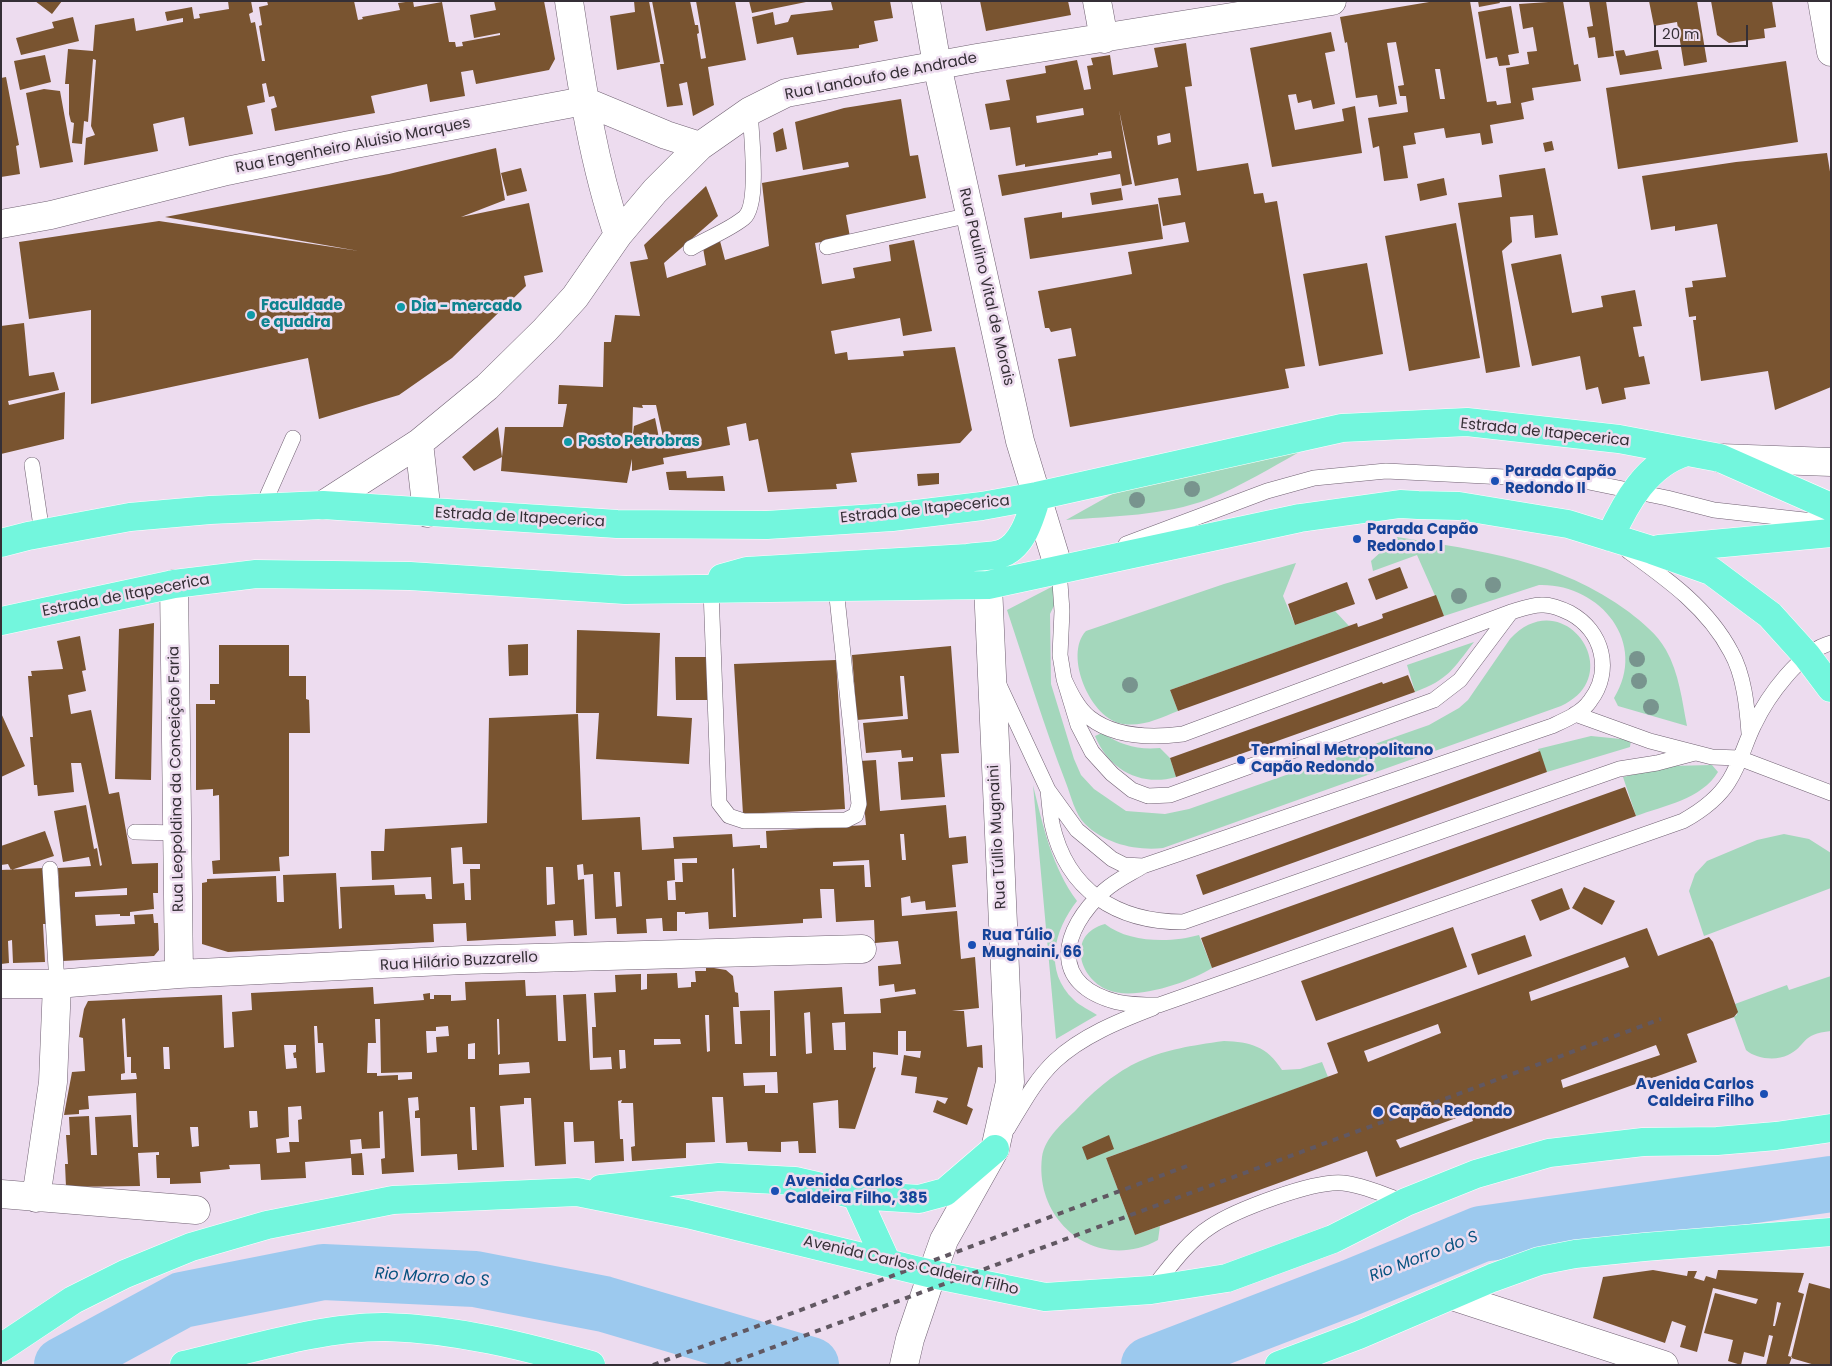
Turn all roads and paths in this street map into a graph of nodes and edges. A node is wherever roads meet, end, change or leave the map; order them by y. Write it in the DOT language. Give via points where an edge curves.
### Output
graph roads {
  1 [pos="569,1"];
  2 [pos="926,1"];
  3 [pos="1097,1"];
  4 [pos="1332,1"];
  5 [pos="1822,1"];
  6 [pos="1104,39"];
  7 [pos="1831,52"];
  8 [pos="937,65"];
  9 [pos="584,102"];
  10 [pos="750,112"];
  11 [pos="700,146"];
  12 [pos="970,215"];
  13 [pos="1,224"];
  14 [pos="618,234"];
  15 [pos="826,247"];
  16 [pos="690,248"];
  17 [pos="293,438"];
  18 [pos="419,443"];
  19 [pos="1686,452"];
  20 [pos="1720,458"];
  21 [pos="1831,462"];
  22 [pos="32,465"];
  23 [pos="1635,491"];
  24 [pos="1038,496"];
  25 [pos="323,506"];
  26 [pos="1831,507"];
  27 [pos="262,508"];
  28 [pos="427,513"];
  29 [pos="1831,523"];
  30 [pos="42,533"];
  31 [pos="1831,533"];
  32 [pos="1610,537"];
  33 [pos="1,543"];
  34 [pos="1652,550"];
  35 [pos="1058,569"];
  36 [pos="174,584"];
  37 [pos="988,585"];
  38 [pos="836,588"];
  39 [pos="678,590"];
  40 [pos="711,590"];
  41 [pos="1511,612"];
  42 [pos="1,621"];
  43 [pos="1831,643"];
  44 [pos="1807,656"];
  45 [pos="991,668"];
  46 [pos="1064,679"];
  47 [pos="1831,688"];
  48 [pos="1575,714"];
  49 [pos="1750,735"];
  50 [pos="1695,753"];
  51 [pos="1739,758"];
  52 [pos="1048,790"];
  53 [pos="1831,793"];
  54 [pos="135,832"];
  55 [pos="177,833"];
  56 [pos="1143,866"];
  57 [pos="50,869"];
  58 [pos="1098,898"];
  59 [pos="862,949"];
  60 [pos="179,974"];
  61 [pos="1,984"];
  62 [pos="57,984"];
  63 [pos="1159,1005"];
  64 [pos="1831,1128"];
  65 [pos="994,1149"];
  66 [pos="577,1192"];
  67 [pos="1,1194"];
  68 [pos="856,1195"];
  69 [pos="36,1198"];
  70 [pos="1406,1202"];
  71 [pos="196,1210"];
  72 [pos="1831,1232"];
  73 [pos="887,1262"];
  74 [pos="932,1274"];
  75 [pos="1151,1290"];
  76 [pos="1452,1296"];
  77 [pos="1,1348"];
  78 [pos="184,1365"];
  79 [pos="591,1365"];
  80 [pos="904,1365"];
  81 [pos="1279,1365"];
  82 [pos="1664,1365"];
  1 -- 9 [label="street"];
  2 -- 8 [label="street, Rua Paulino Vital de Morais"];
  3 -- 6 [label="street"];
  4 -- 6 [label="street, Rua Landoufo de Andrade"];
  5 -- 7 [label="street"];
  6 -- 8 [label="street, Rua Landoufo de Andrade"];
  8 -- 10 [label="street, Rua Landoufo de Andrade" via="786,93"];
  8 -- 12 [label="street, Rua Paulino Vital de Morais"];
  9 -- 11 [label="street"];
  9 -- 13 [label="street, Rua Engenheiro Aluisio Marques" via="350,145"];
  9 -- 14 [label="street" via="603,193"];
  10 -- 11 [label="street, Rua Landoufo de Andrade"];
  10 -- 16 [label="lane" via="752,204 746,217"];
  11 -- 14 [label="street, Rua Landoufo de Andrade"];
  12 -- 15 [label="lane"];
  12 -- 24 [label="street, Rua Paulino Vital de Morais" via="1020,442"];
  14 -- 18 [label="street, Rua Landoufo de Andrade" via="575,297 545,330 487,387"];
  17 -- 27 [label="lane"];
  18 -- 25 [label="street, Rua Landoufo de Andrade"];
  18 -- 28 [label="street"];
  19 -- 20 [label="main road, Estrada de Itapecerica"];
  19 -- 23 [label="main road" via="1663,462"];
  19 -- 24 [label="main road, Estrada de Itapecerica" via="1619,439 1467,422 1342,428"];
  20 -- 21 [label="street"];
  20 -- 26 [label="main road, Estrada de Itapecerica"];
  22 -- 30 [label="lane"];
  23 -- 29 [label="lane, Estrada de Itapecerica" via="1714,510"];
  23 -- 32 [label="main road"];
  23 -- 35 [label="lane, Estrada de Itapecerica" via="1584,482 1480,474 1386,471 1314,478 1268,491"];
  24 -- 28 [label="main road, Estrada de Itapecerica" via="892,517 766,525 617,524"];
  24 -- 35 [label="street, Rua Paulino Vital de Morais"];
  24 -- 39 [label="main road" via="1026,529 1004,553 747,571"];
  25 -- 27 [label="main road, Estrada de Itapecerica"];
  25 -- 28 [label="main road, Estrada de Itapecerica"];
  27 -- 30 [label="main road, Estrada de Itapecerica" via="130,517"];
  30 -- 33 [label="main road, Estrada de Itapecerica"];
  31 -- 34 [label="main road"];
  32 -- 34 [label="main road, Estrada de Itapecerica"];
  32 -- 35 [label="main road, Estrada de Itapecerica" via="1568,524 1504,513 1459,506 1400,504 1300,518"];
  32 -- 49 [label="lane" via="1673,583 1702,612 1727,645 1740,674"];
  34 -- 44 [label="main road, Estrada de Itapecerica" via="1711,571 1770,615"];
  35 -- 37 [label="main road, Estrada de Itapecerica"];
  35 -- 46 [label="lane" via="1062,611 1060,655"];
  36 -- 39 [label="main road, Estrada de Itapecerica" via="256,574 410,576 625,590"];
  36 -- 42 [label="main road, Estrada de Itapecerica"];
  36 -- 55 [label="street, Rua Leopoldina da Conceição Faria"];
  37 -- 38 [label="main road, Estrada de Itapecerica"];
  37 -- 45 [label="street, Rua Túllio Mugnaini"];
  38 -- 40 [label="main road, Estrada de Itapecerica"];
  38 -- 40 [label="lane" via="859,804 856,815 846,820 744,821 729,816 720,803"];
  39 -- 40 [label="main road, Estrada de Itapecerica"];
  41 -- 46 [label="lane" via="1183,734 1157,737 1108,728 1088,717"];
  41 -- 46 [label="lane" via="1460,680 1434,700 1170,795 1148,796 1132,790 1112,774 1092,752 1078,725"];
  41 -- 48 [label="lane" via="1541,605 1559,608 1582,619 1592,631 1604,664 1601,680 1590,702"];
  43 -- 44 [label="lane"];
  44 -- 47 [label="main road, Estrada de Itapecerica"];
  44 -- 49 [label="lane" via="1778,686"];
  45 -- 52 [label="lane"];
  45 -- 65 [label="street, Rua Túllio Mugnaini" via="1010,1082"];
  48 -- 50 [label="lane"];
  48 -- 56 [label="lane" via="1552,726"];
  49 -- 51 [label="lane"];
  50 -- 51 [label="lane" via="1712,758"];
  50 -- 58 [label="lane" via="1619,769 1183,922 1159,922 1133,916 1111,908"];
  51 -- 53 [label="lane"];
  51 -- 63 [label="lane" via="1729,781 1718,795 1703,810 1683,821"];
  52 -- 56 [label="lane" via="1077,830 1092,844 1124,865"];
  52 -- 58 [label="lane" via="1059,848 1073,874"];
  54 -- 55 [label="lane"];
  55 -- 60 [label="street, Rua Leopoldina da Conceição Faria"];
  56 -- 58 [label="lane" via="1116,882"];
  57 -- 62 [label="lane"];
  58 -- 63 [label="lane" via="1081,917 1070,937 1067,952 1072,972 1097,994 1117,1002"];
  59 -- 60 [label="street, Rua Hilário Buzzarello" via="463,960"];
  60 -- 62 [label="street, Rua Hilário Buzzarello"];
  61 -- 62 [label="street, Rua Hilário Buzzarello"];
  62 -- 69 [label="street" via="53,1082"];
  63 -- 65 [label="lane" via="1103,1030 1055,1061 1024,1101"];
  64 -- 70 [label="main road, Avenida Carlos Caldeira Filho" via="1776,1136 1643,1142 1549,1153 1476,1174"];
  65 -- 68 [label="main road" via="945,1192 930,1198"];
  65 -- 74 [label="street, Rua Túllio Mugnaini" via="944,1240"];
  66 -- 68 [label="main road" via="719,1178 795,1181"];
  66 -- 73 [label="main road, Avenida Carlos Caldeira Filho" via="688,1214"];
  66 -- 77 [label="main road, Avenida Carlos Caldeira Filho" via="393,1200 267,1225 191,1247 125,1274 73,1300"];
  67 -- 69 [label="street"];
  68 -- 73 [label="main road"];
  69 -- 71 [label="street"];
  70 -- 75 [label="main road, Avenida Carlos Caldeira Filho" via="1333,1239 1227,1278"];
  70 -- 75 [label="lane" via="1343,1183 1316,1185 1272,1200 1230,1215 1208,1227"];
  72 -- 76 [label="main road" via="1575,1254 1539,1261"];
  73 -- 74 [label="main road, Avenida Carlos Caldeira Filho"];
  74 -- 75 [label="main road, Avenida Carlos Caldeira Filho" via="1045,1297"];
  74 -- 80 [label="street, Rua Túllio Mugnaini"];
  76 -- 81 [label="main road"];
  76 -- 82 [label="street"];
  78 -- 79 [label="main road" via="329,1332 385,1327 450,1333 527,1347"];
}
